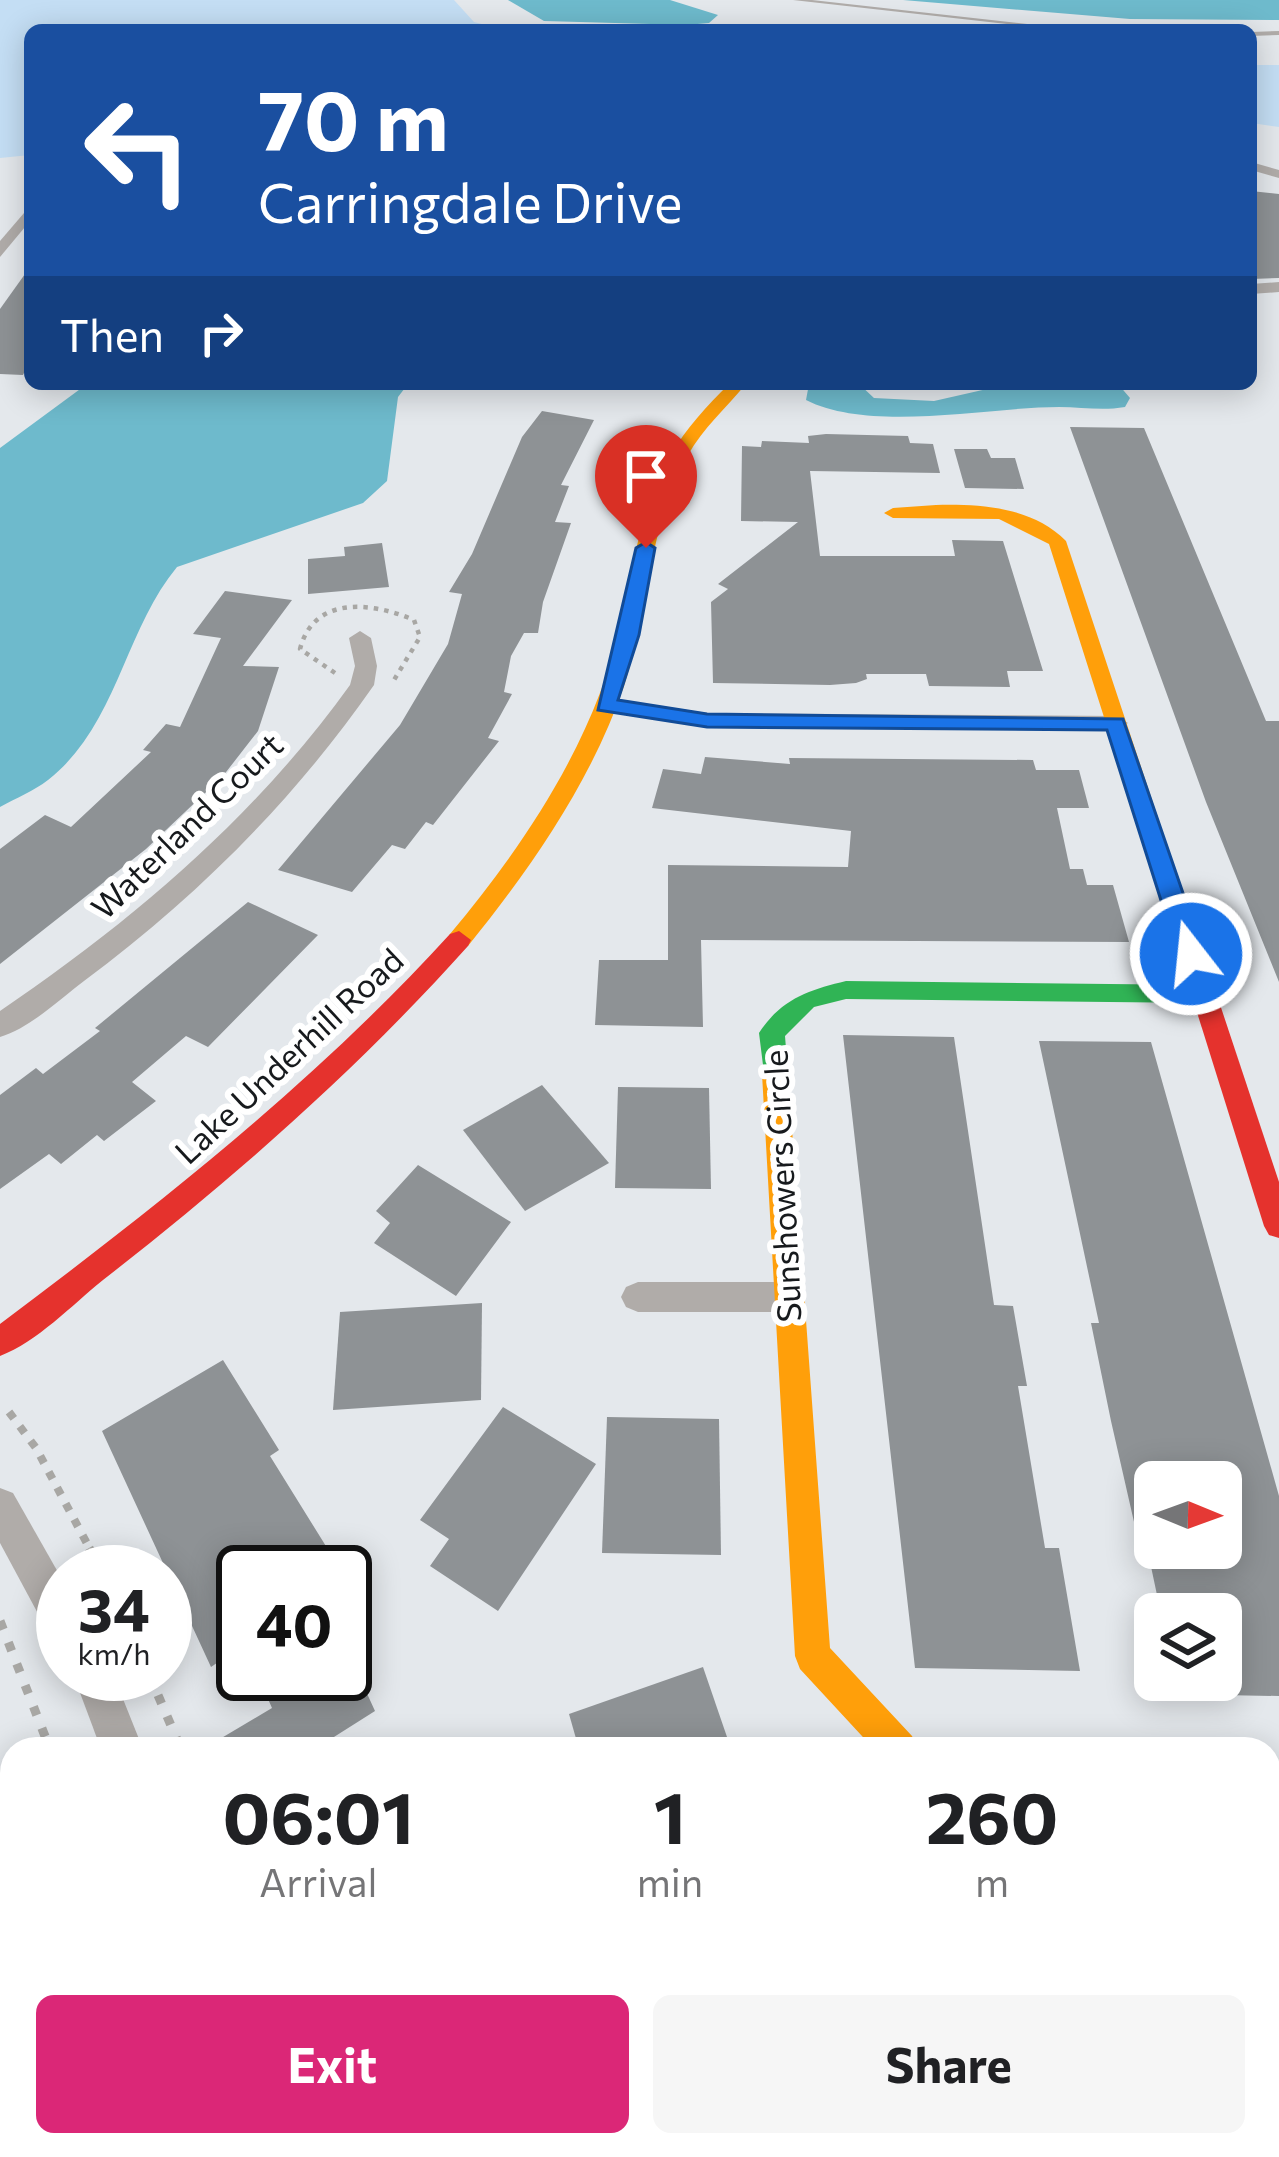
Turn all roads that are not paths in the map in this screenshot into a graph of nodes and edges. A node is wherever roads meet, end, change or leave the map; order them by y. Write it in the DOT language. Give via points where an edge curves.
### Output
graph roads {
  1 [pos="796,0"];
  2 [pos="1022,24"];
  3 [pos="24,218"];
  4 [pos="2,245"];
  5 [pos="731,390"];
  6 [pos="892,513"];
  7 [pos="359,638"];
  8 [pos="606,705"];
  9 [pos="1115,723"];
  10 [pos="1202,994"];
  11 [pos="0,1026"];
  12 [pos="1279,1226"];
  13 [pos="638,1297"];
  14 [pos="786,1297"];
  15 [pos="0,1342"];
  16 [pos="0,1506"];
  17 [pos="36,1571"];
  18 [pos="103,1701"];
  19 [pos="117,1737"];
  20 [pos="888,1737"];
  1 -- 2 [label="lane"];
  3 -- 4 [label="street"];
  5 -- 8 [label="street, Lake Underhill Road" via="698,417 664,467"];
  6 -- 9 [label="street" via="1007,515 1054,536"];
  7 -- 11 [label="street, Waterland Court" via="362,685 275,793 168,895"];
  8 -- 9 [label="street" via="707,721"];
  8 -- 15 [label="street, Lake Underhill Road" via="516,863 411,996 234,1163"];
  9 -- 10 [label="street"];
  10 -- 12 [label="street"];
  10 -- 14 [label="street, Sunshowers Circle" via="846,990 806,1000 772,1033"];
  13 -- 14 [label="street"];
  14 -- 20 [label="street, Sunshowers Circle" via="813,1656"];
  16 -- 17 [label="street"];
  18 -- 19 [label="street"];
}
